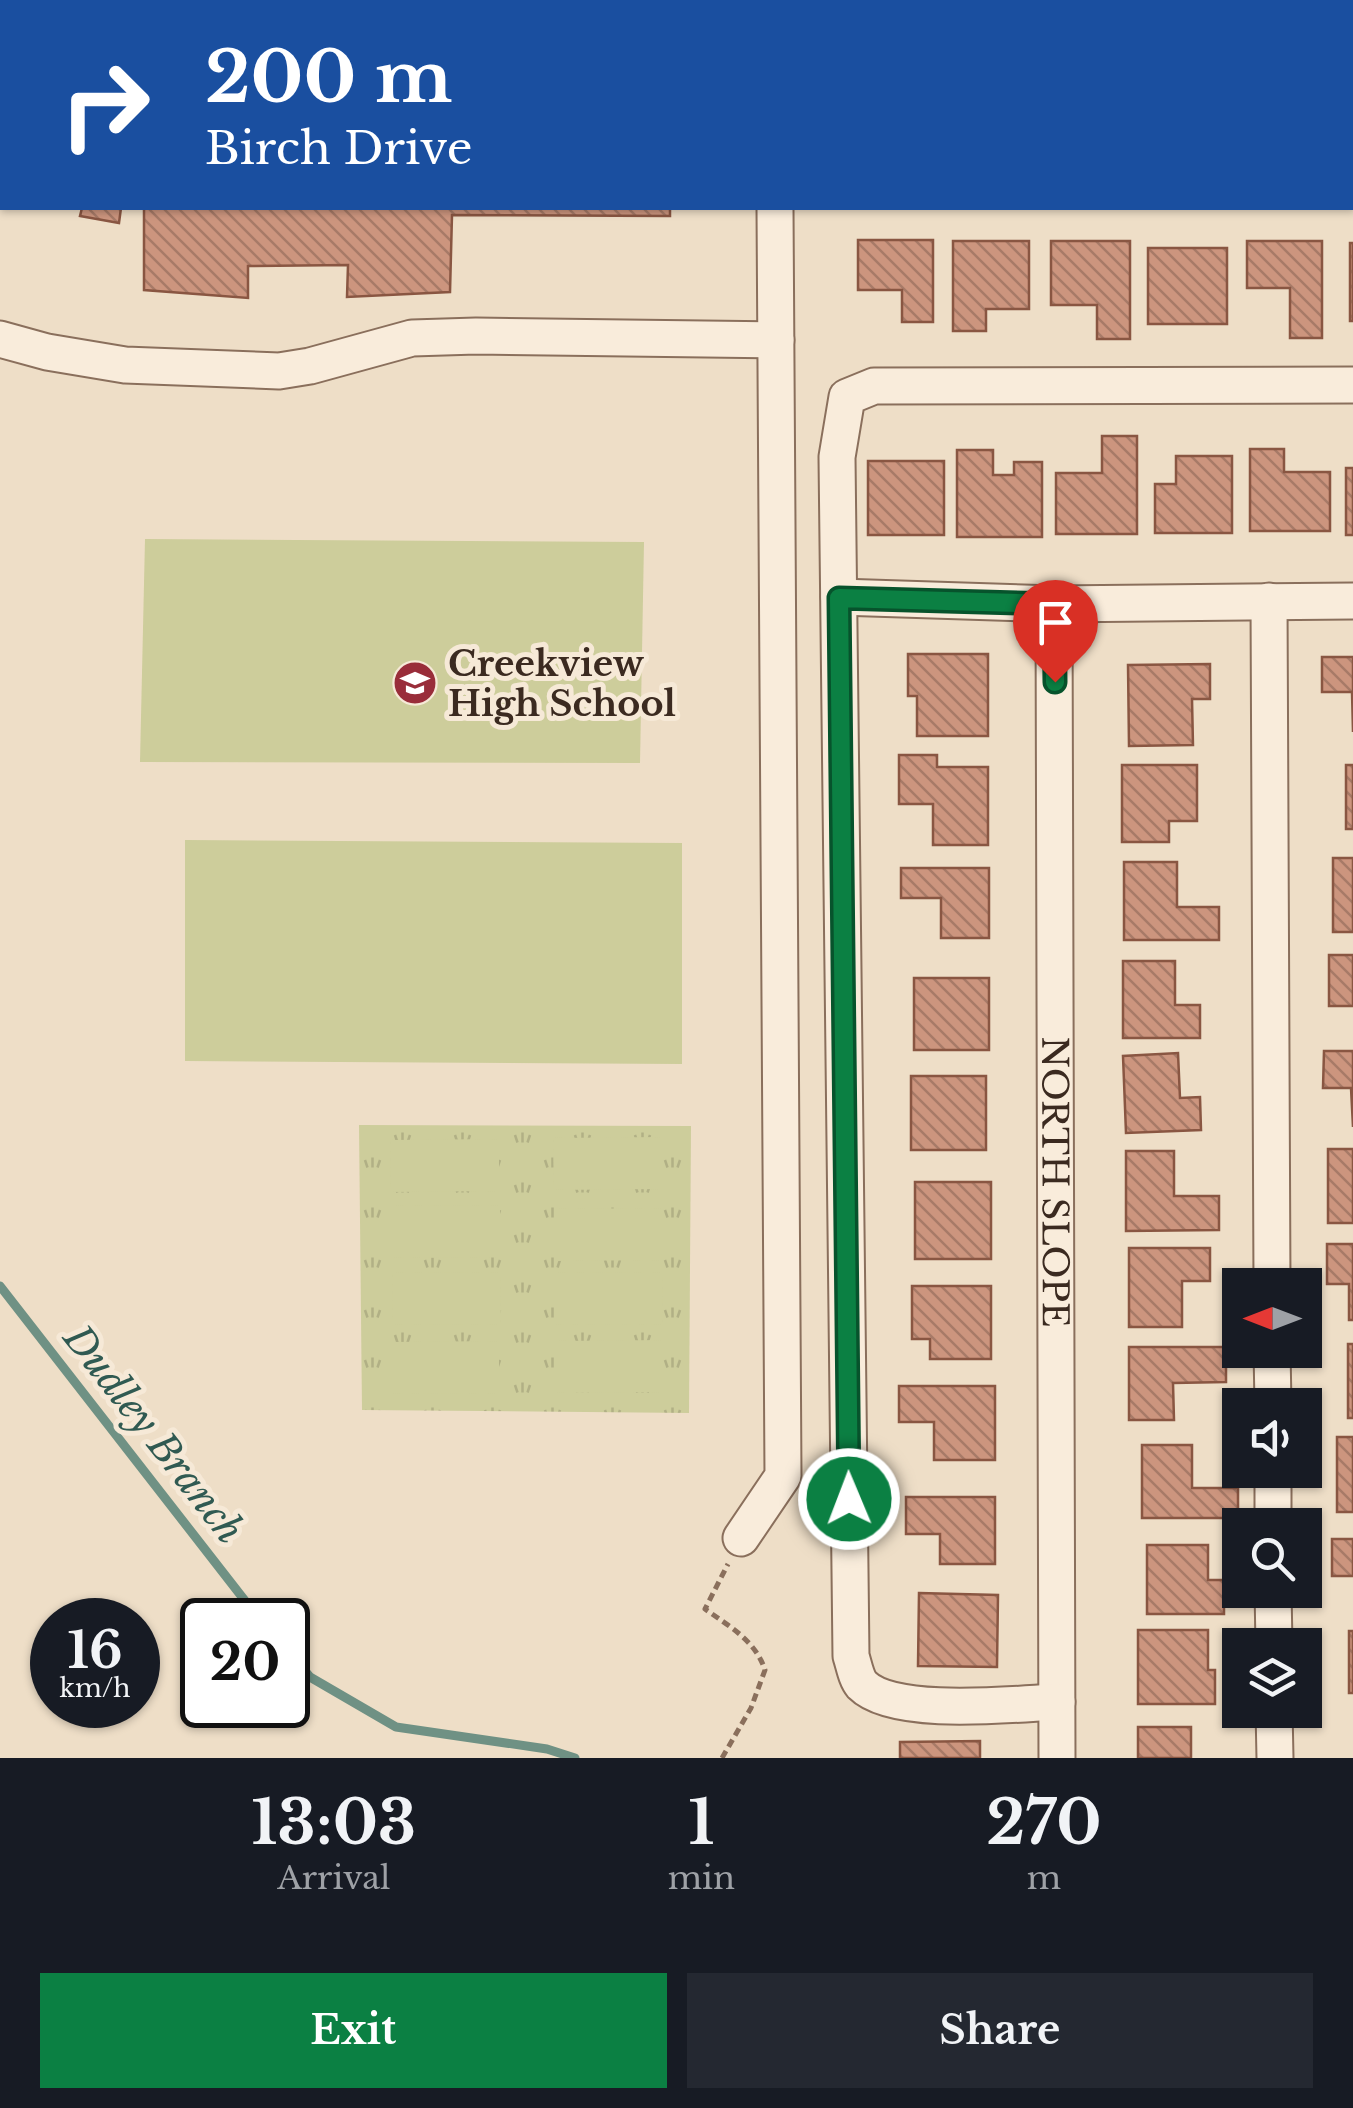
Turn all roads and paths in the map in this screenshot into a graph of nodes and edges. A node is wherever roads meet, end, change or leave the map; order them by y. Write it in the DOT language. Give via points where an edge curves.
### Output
graph roads {
  1 [pos="775,210"];
  2 [pos="0,338"];
  3 [pos="776,340"];
  4 [pos="1353,385"];
  5 [pos="839,598"];
  6 [pos="1269,601"];
  7 [pos="1353,601"];
  8 [pos="1054,604"];
  9 [pos="1272,1268"];
  10 [pos="741,1538"];
  11 [pos="1058,1702"];
  12 [pos="1274,1728"];
  13 [pos="722,1758"];
  14 [pos="1058,1758"];
  15 [pos="1275,1758"];
  1 -- 3 [label="street"];
  2 -- 3 [label="street" via="125,365 279,371 412,338"];
  3 -- 10 [label="street" via="783,1476"];
  4 -- 5 [label="street" via="874,386 847,397 837,456"];
  5 -- 8 [label="street"];
  5 -- 11 [label="street" via="850,1656 860,1683 878,1696 924,1706"];
  6 -- 7 [label="street"];
  6 -- 8 [label="street"];
  6 -- 9 [label="street"];
  8 -- 11 [label="street, NORTH SLOPE"];
  10 -- 13 [label="path" via="705,1608 748,1640 765,1670"];
  11 -- 14 [label="street, NORTH SLOPE"];
  12 -- 15 [label="street"];
}
